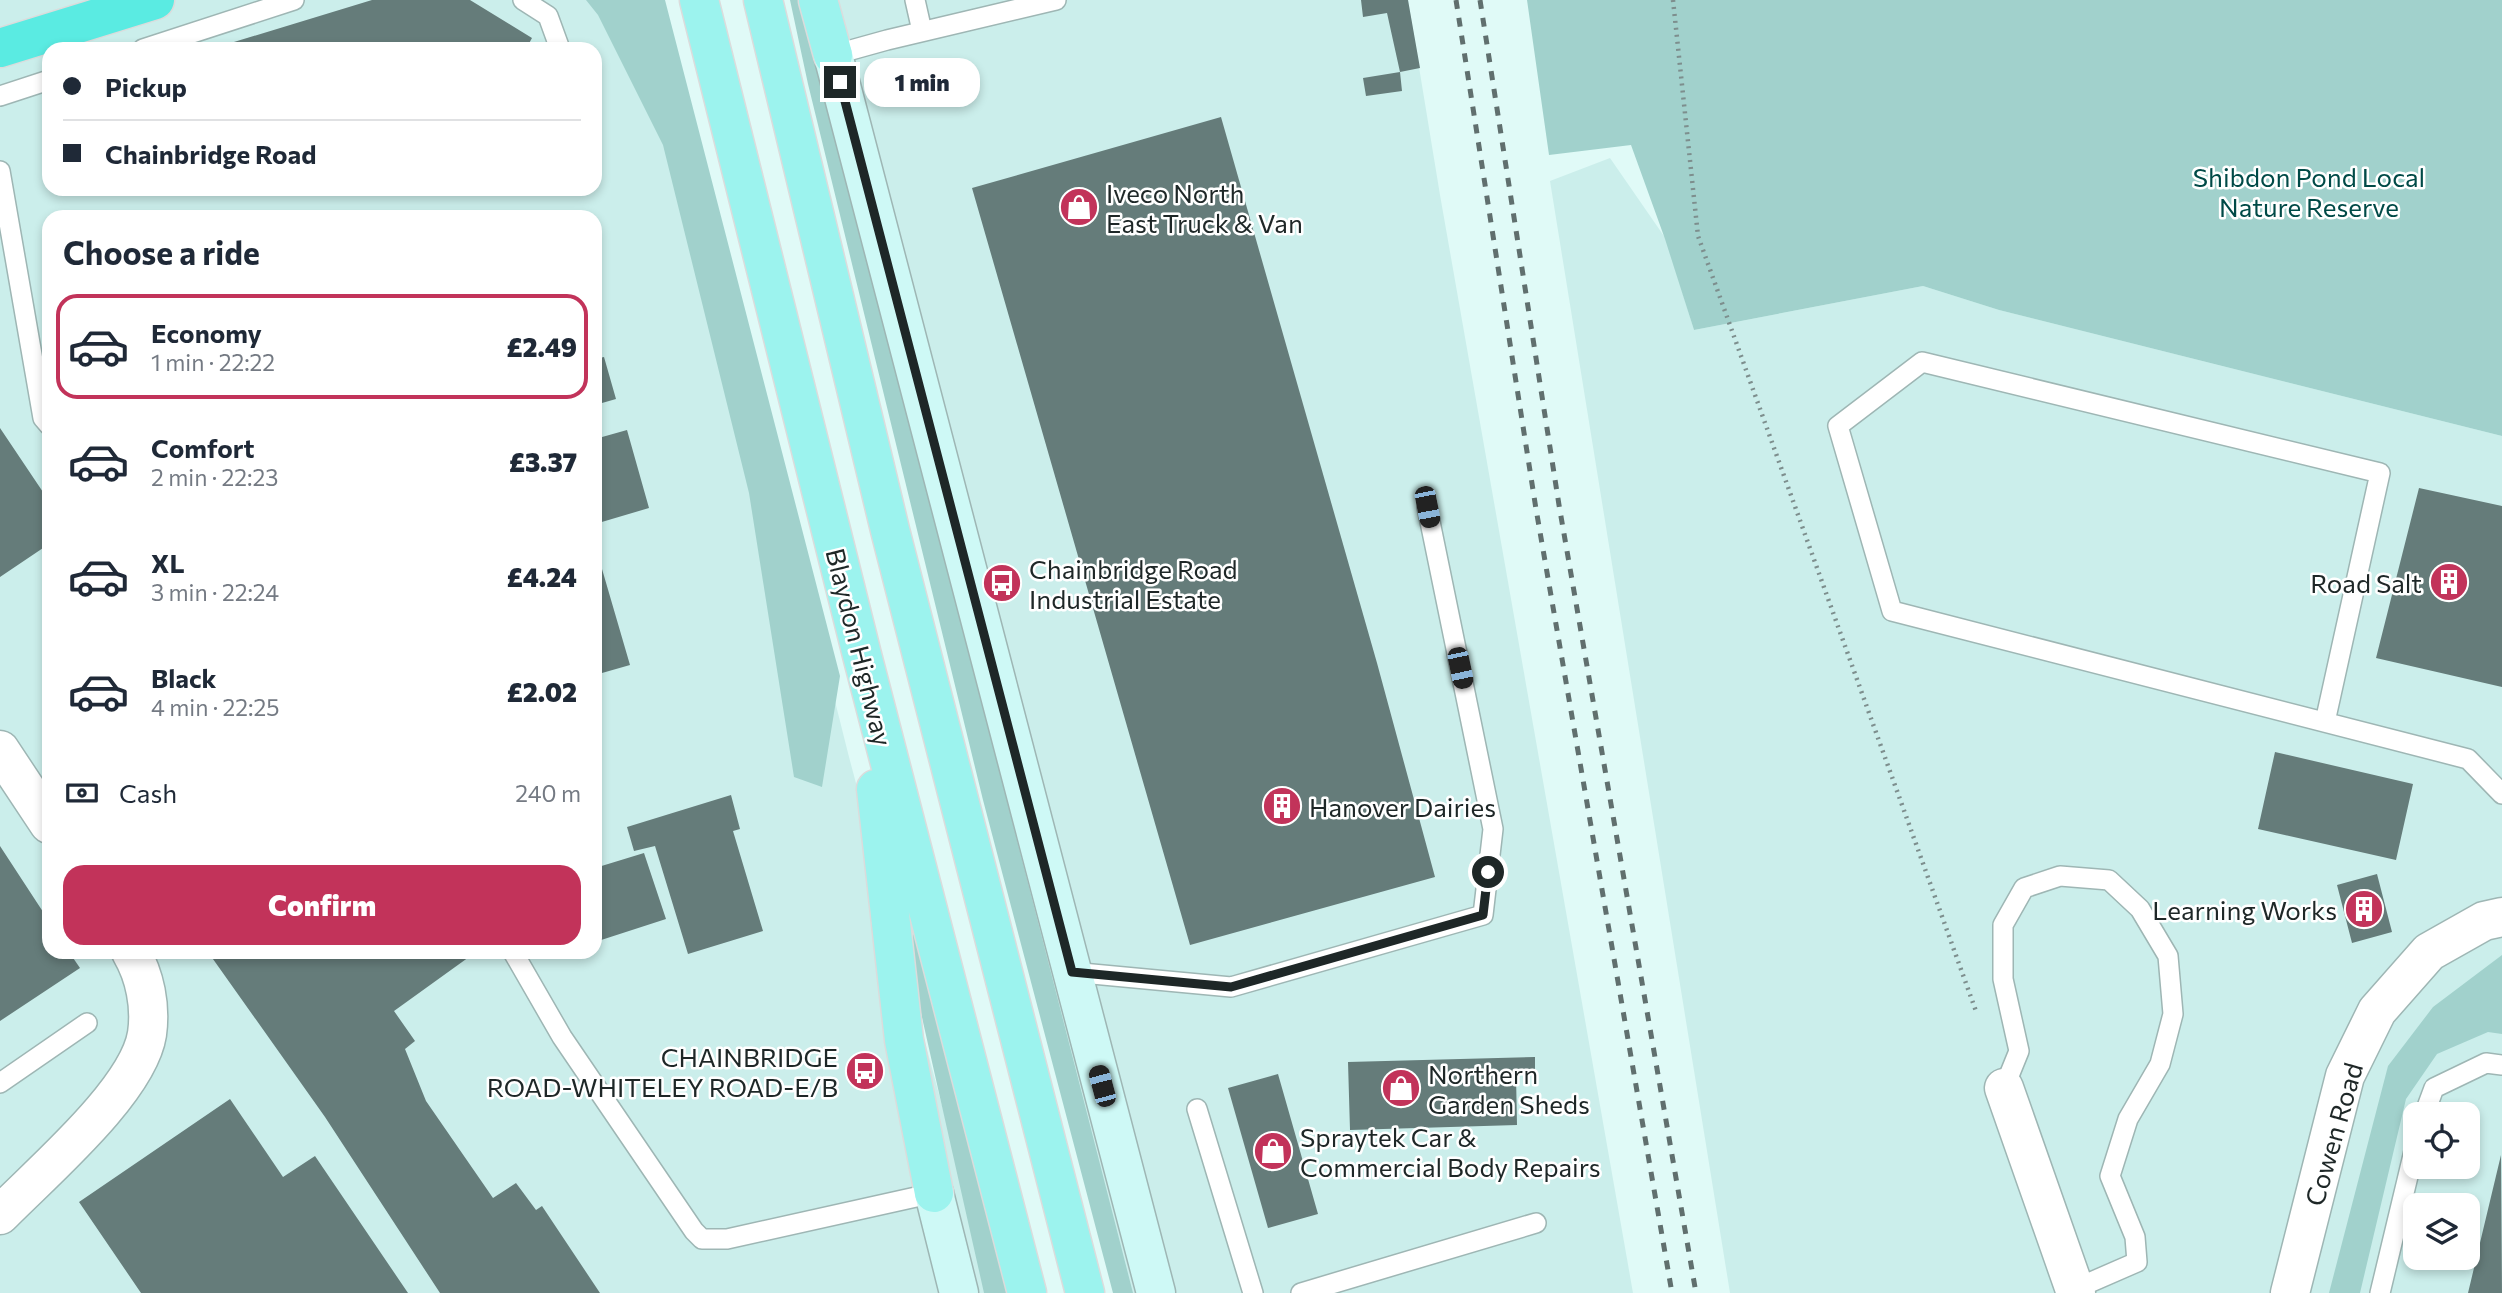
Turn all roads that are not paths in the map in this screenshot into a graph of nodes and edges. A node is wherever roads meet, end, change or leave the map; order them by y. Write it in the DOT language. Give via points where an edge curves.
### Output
graph roads {
  1 [pos="155,0"];
  2 [pos="294,0"];
  3 [pos="523,0"];
  4 [pos="699,0"];
  5 [pos="762,0"];
  6 [pos="818,0"];
  7 [pos="915,0"];
  8 [pos="1056,0"];
  9 [pos="922,31"];
  10 [pos="165,42"];
  11 [pos="557,42"];
  12 [pos="0,48"];
  13 [pos="833,55"];
  14 [pos="42,82"];
  15 [pos="0,96"];
  16 [pos="0,171"];
  17 [pos="42,412"];
  18 [pos="1427,507"];
  19 [pos="862,655"];
  20 [pos="2325,722"];
  21 [pos="0,750"];
  22 [pos="2502,794"];
  23 [pos="42,813"];
  24 [pos="2502,917"];
  25 [pos="135,959"];
  26 [pos="517,959"];
  27 [pos="1072,972"];
  28 [pos="87,1023"];
  29 [pos="2502,1065"];
  30 [pos="0,1083"];
  31 [pos="2004,1088"];
  32 [pos="2429,1102"];
  33 [pos="1197,1109"];
  34 [pos="2407,1179"];
  35 [pos="934,1193"];
  36 [pos="0,1215"];
  37 [pos="1536,1223"];
  38 [pos="2076,1291"];
  39 [pos="959,1293"];
  40 [pos="1027,1293"];
  41 [pos="1085,1293"];
  42 [pos="1156,1293"];
  43 [pos="1253,1293"];
  44 [pos="1301,1293"];
  45 [pos="2290,1293"];
  46 [pos="2380,1293"];
  1 -- 12 [label="highway"];
  2 -- 10 [label="lane"];
  3 -- 11 [label="lane" via="548,16"];
  4 -- 19 [label="main road, Blaydon Highway"];
  5 -- 41 [label="main road" via="890,530"];
  6 -- 13 [label="main road"];
  7 -- 9 [label="lane"];
  8 -- 9 [label="lane"];
  9 -- 13 [label="lane"];
  13 -- 27 [label="main road"];
  14 -- 15 [label="lane"];
  16 -- 17 [label="lane"];
  18 -- 27 [label="lane" via="1493,830 1483,915 1231,987"];
  19 -- 35 [label="main road" via="904,1040"];
  19 -- 40 [label="main road, Blaydon Highway"];
  20 -- 20 [label="lane" via="1892,611 1838,426 1922,362 2380,472"];
  20 -- 22 [label="lane" via="2468,759"];
  21 -- 23 [label="street"];
  24 -- 45 [label="street, Cowen Road" via="2484,921 2429,952 2377,1011 2345,1076"];
  25 -- 36 [label="street" via="146,989 147,1035 126,1080 96,1119"];
  26 -- 35 [label="lane" via="562,1037 702,1239 727,1240"];
  27 -- 42 [label="main road"];
  28 -- 30 [label="lane"];
  29 -- 32 [label="lane" via="2486,1063 2434,1088"];
  31 -- 38 [label="street"];
  31 -- 38 [label="lane" via="2019,1051 2003,979 2003,925 2024,888 2060,876 2109,880 2140,909 2168,956 2173,1014 2160,1064 2128,1119 2110,1176 2135,1237 2137,1262"];
  33 -- 43 [label="lane"];
  34 -- 46 [label="lane"];
  35 -- 39 [label="main road"];
  37 -- 44 [label="lane"];
}
